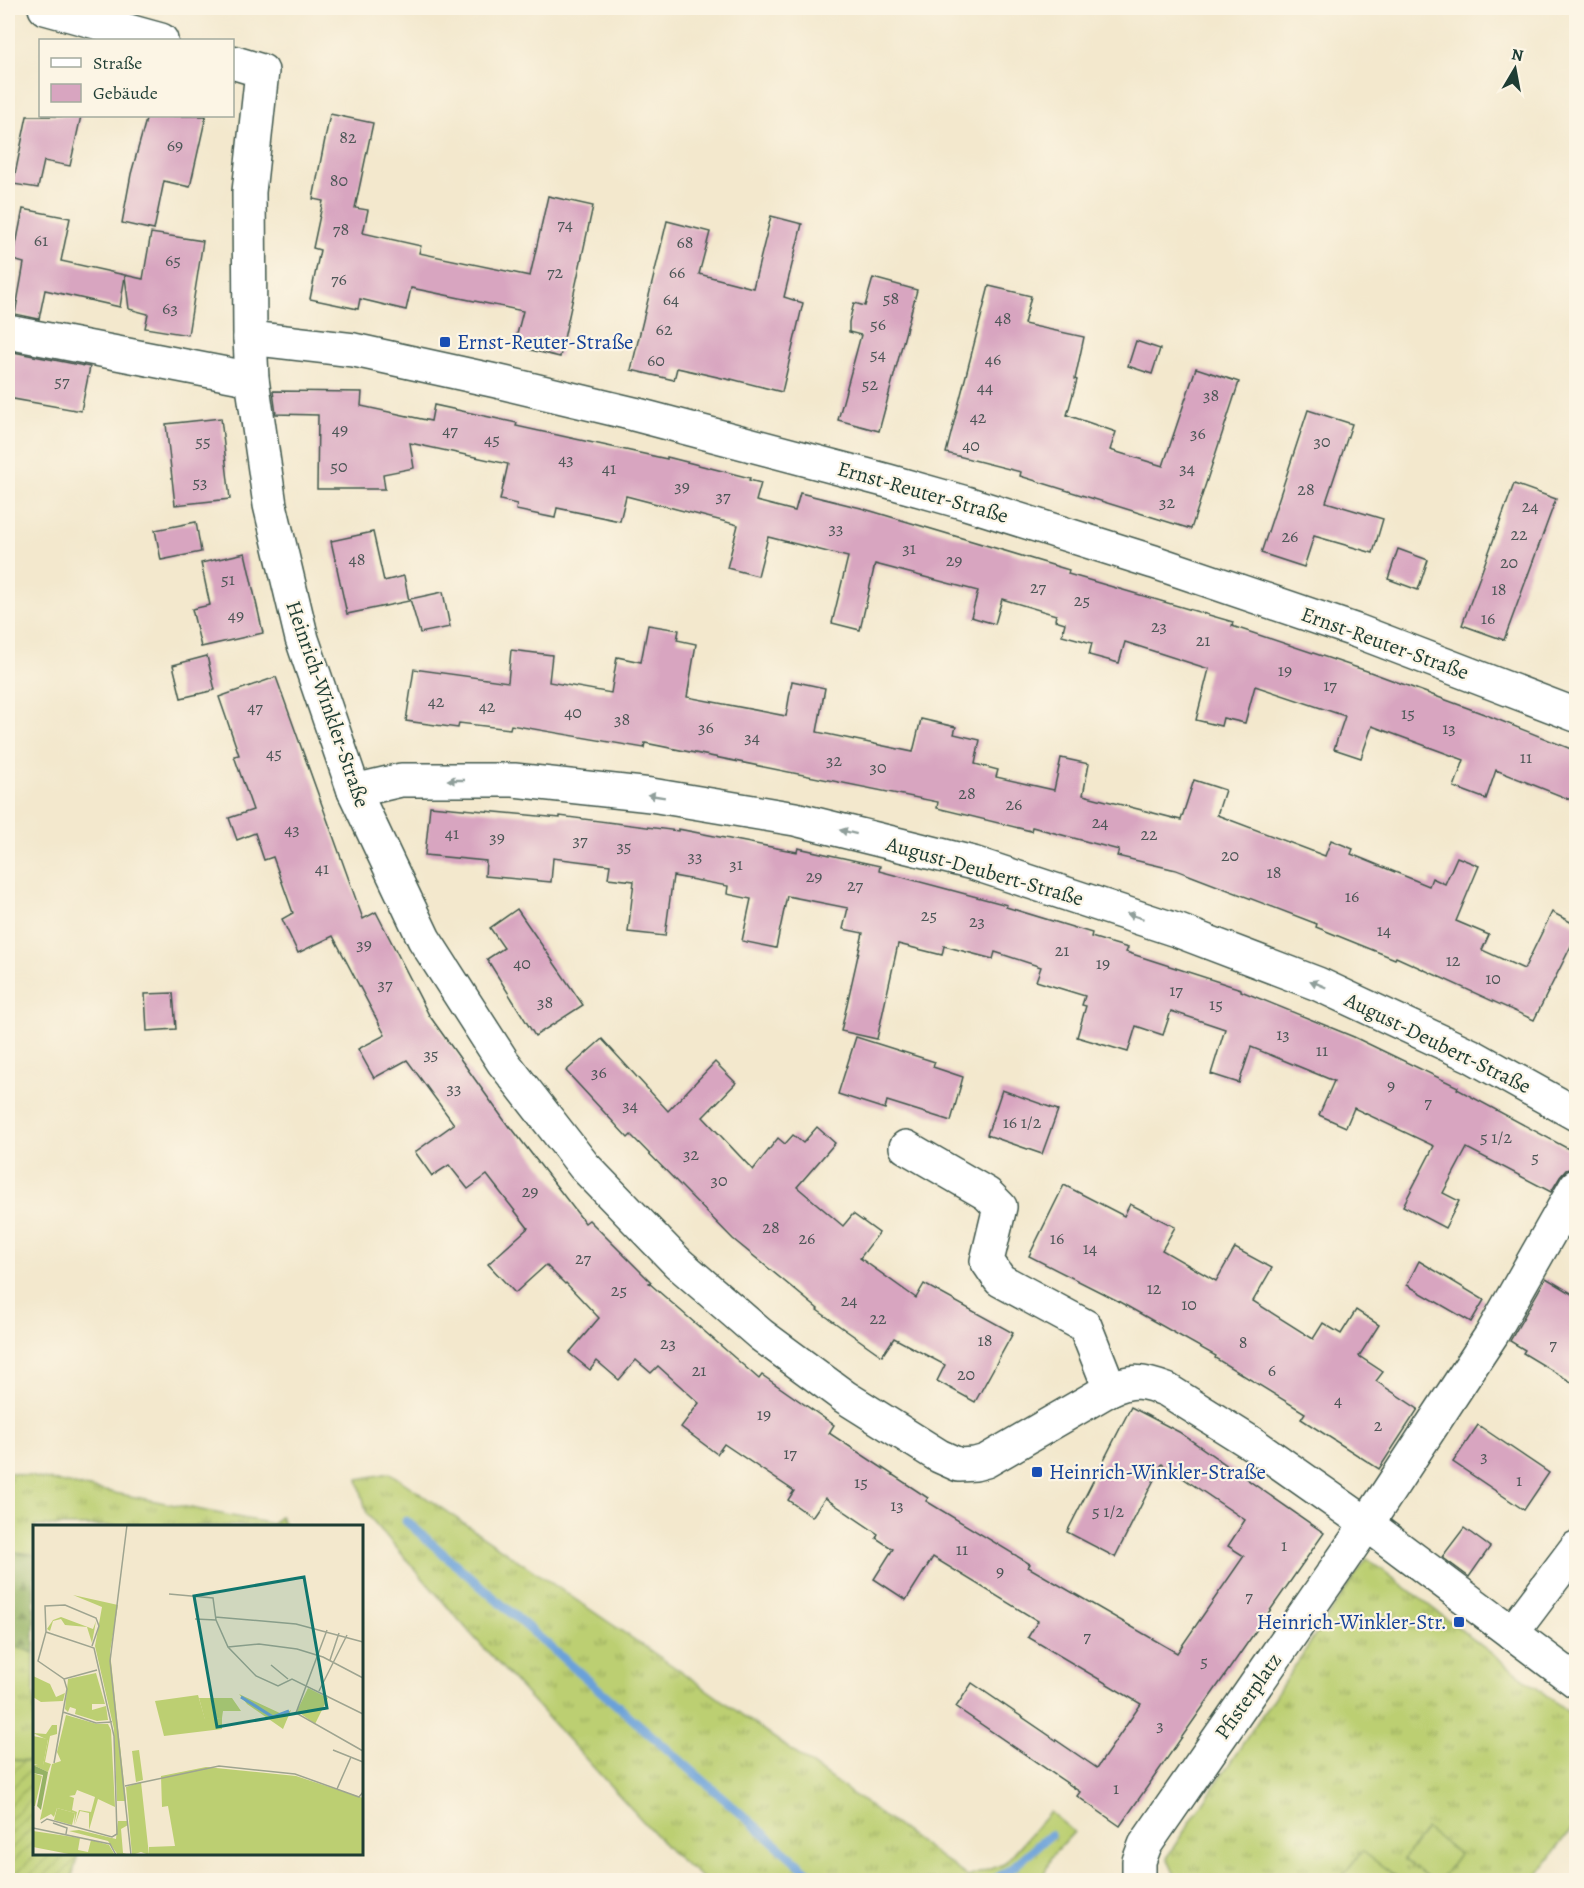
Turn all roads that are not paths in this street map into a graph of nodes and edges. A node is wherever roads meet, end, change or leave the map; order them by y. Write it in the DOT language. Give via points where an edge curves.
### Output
graph roads {
  1 [pos="45,8"];
  2 [pos="157,39"];
  3 [pos="247,67"];
  4 [pos="8,332"];
  5 [pos="250,338"];
  6 [pos="252,379"];
  7 [pos="1576,715"];
  8 [pos="354,791"];
  9 [pos="1576,1114"];
  10 [pos="906,1147"];
  11 [pos="1576,1186"];
  12 [pos="1110,1389"];
  13 [pos="1367,1524"];
  14 [pos="1576,1548"];
  15 [pos="1512,1633"];
  16 [pos="1576,1681"];
  17 [pos="1138,1876"];
  1 -- 2 [label="street"];
  3 -- 5 [label="street, Heinrich-Winkler-Straße"];
  4 -- 6 [label="street"];
  5 -- 6 [label="street, Heinrich-Winkler-Straße"];
  5 -- 7 [label="street, Ernst-Reuter-Straße" via="354,350 496,381 910,487 1154,562 1346,627"];
  6 -- 8 [label="street, Heinrich-Winkler-Straße" via="270,505 302,639"];
  9 -- 8 [label="street, August-Deubert-Straße, one-way" via="1472,1056 1318,984 1179,931 973,862 795,819 651,795 514,780 401,780"];
  8 -- 12 [label="street, Heinrich-Winkler-Straße" via="424,939 503,1062 584,1166 678,1263 761,1335 845,1397 959,1465 986,1461"];
  10 -- 12 [label="street" via="987,1194 1000,1207 987,1261 1000,1280 1085,1326"];
  11 -- 13 [label="street, Pfisterplatz" via="1492,1334"];
  12 -- 13 [label="street, Heinrich-Winkler-Straße" via="1126,1382 1139,1382 1167,1390 1256,1446"];
  13 -- 15 [label="street, Heinrich-Winkler-Straße"];
  13 -- 17 [label="street, Pfisterplatz" via="1145,1845"];
  14 -- 15 [label="street"];
  15 -- 16 [label="street, Heinrich-Winkler-Straße"];
}
